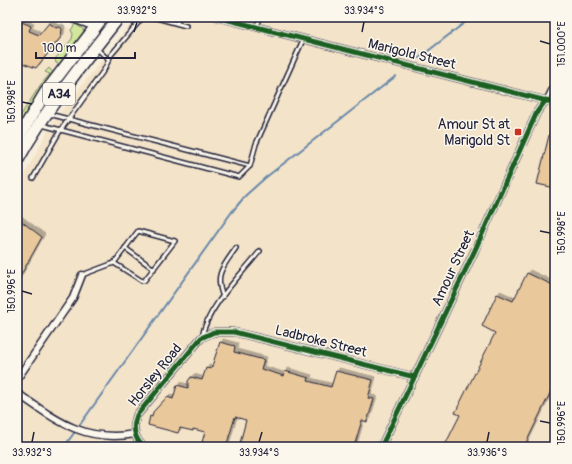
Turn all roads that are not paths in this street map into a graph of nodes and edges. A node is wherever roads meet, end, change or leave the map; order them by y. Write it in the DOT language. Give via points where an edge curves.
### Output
graph roads {
  1 [pos="68,17"];
  2 [pos="103,17"];
  3 [pos="118,17"];
  4 [pos="143,17"];
  5 [pos="153,17"];
  6 [pos="178,17"];
  7 [pos="217,17"];
  8 [pos="261,17"];
  9 [pos="177,23"];
  10 [pos="186,26"];
  11 [pos="95,27"];
  12 [pos="256,27"];
  13 [pos="304,39"];
  14 [pos="95,48"];
  15 [pos="109,60"];
  16 [pos="555,81"];
  17 [pos="546,100"];
  18 [pos="555,103"];
  19 [pos="46,113"];
  20 [pos="69,120"];
  21 [pos="38,124"];
  22 [pos="60,131"];
  23 [pos="17,140"];
  24 [pos="17,161"];
  25 [pos="250,166"];
  26 [pos="33,178"];
  27 [pos="125,248"];
  28 [pos="236,248"];
  29 [pos="260,251"];
  30 [pos="114,263"];
  31 [pos="154,269"];
  32 [pos="82,275"];
  33 [pos="223,297"];
  34 [pos="221,331"];
  35 [pos="202,338"];
  36 [pos="415,377"];
  37 [pos="17,379"];
  38 [pos="17,393"];
  39 [pos="135,434"];
  40 [pos="144,447"];
  41 [pos="381,447"];
  1 -- 11 [label="street"];
  2 -- 11 [label="highway, A34"];
  3 -- 14 [label="highway, A34"];
  4 -- 15 [label="lane"];
  5 -- 9 [label="lane"];
  6 -- 9 [label="lane"];
  7 -- 12 [label="street, Marigold Street"];
  8 -- 12 [label="lane"];
  9 -- 10 [label="lane"];
  11 -- 23 [label="highway, A34" via="45,93"];
  12 -- 13 [label="street, Marigold Street"];
  13 -- 17 [label="street, Marigold Street"];
  13 -- 25 [label="lane" via="256,144"];
  14 -- 15 [label="lane"];
  14 -- 19 [label="highway, A34"];
  15 -- 20 [label="lane"];
  16 -- 17 [label="lane"];
  17 -- 18 [label="street, Marigold Street"];
  17 -- 36 [label="street, Amour Street" via="537,112"];
  19 -- 20 [label="lane"];
  19 -- 21 [label="highway, A34"];
  20 -- 22 [label="lane"];
  20 -- 25 [label="lane"];
  21 -- 22 [label="lane"];
  21 -- 24 [label="highway, A34"];
  22 -- 25 [label="lane" via="237,177"];
  22 -- 26 [label="lane"];
  27 -- 30 [label="lane"];
  27 -- 31 [label="lane"];
  27 -- 31 [label="lane" via="138,231 175,241"];
  28 -- 33 [label="lane" via="222,270 218,284"];
  29 -- 33 [label="lane"];
  30 -- 31 [label="lane" via="142,281"];
  30 -- 32 [label="lane"];
  32 -- 37 [label="street" via="73,298"];
  33 -- 35 [label="lane" via="204,325"];
  34 -- 35 [label="street, Horsley Road"];
  34 -- 36 [label="street, Ladbroke Street" via="234,332"];
  35 -- 39 [label="street, Horsley Road" via="140,412 135,422"];
  36 -- 41 [label="street, Amour Street"];
  38 -- 39 [label="street" via="66,425 107,437"];
  39 -- 40 [label="street"];
}
